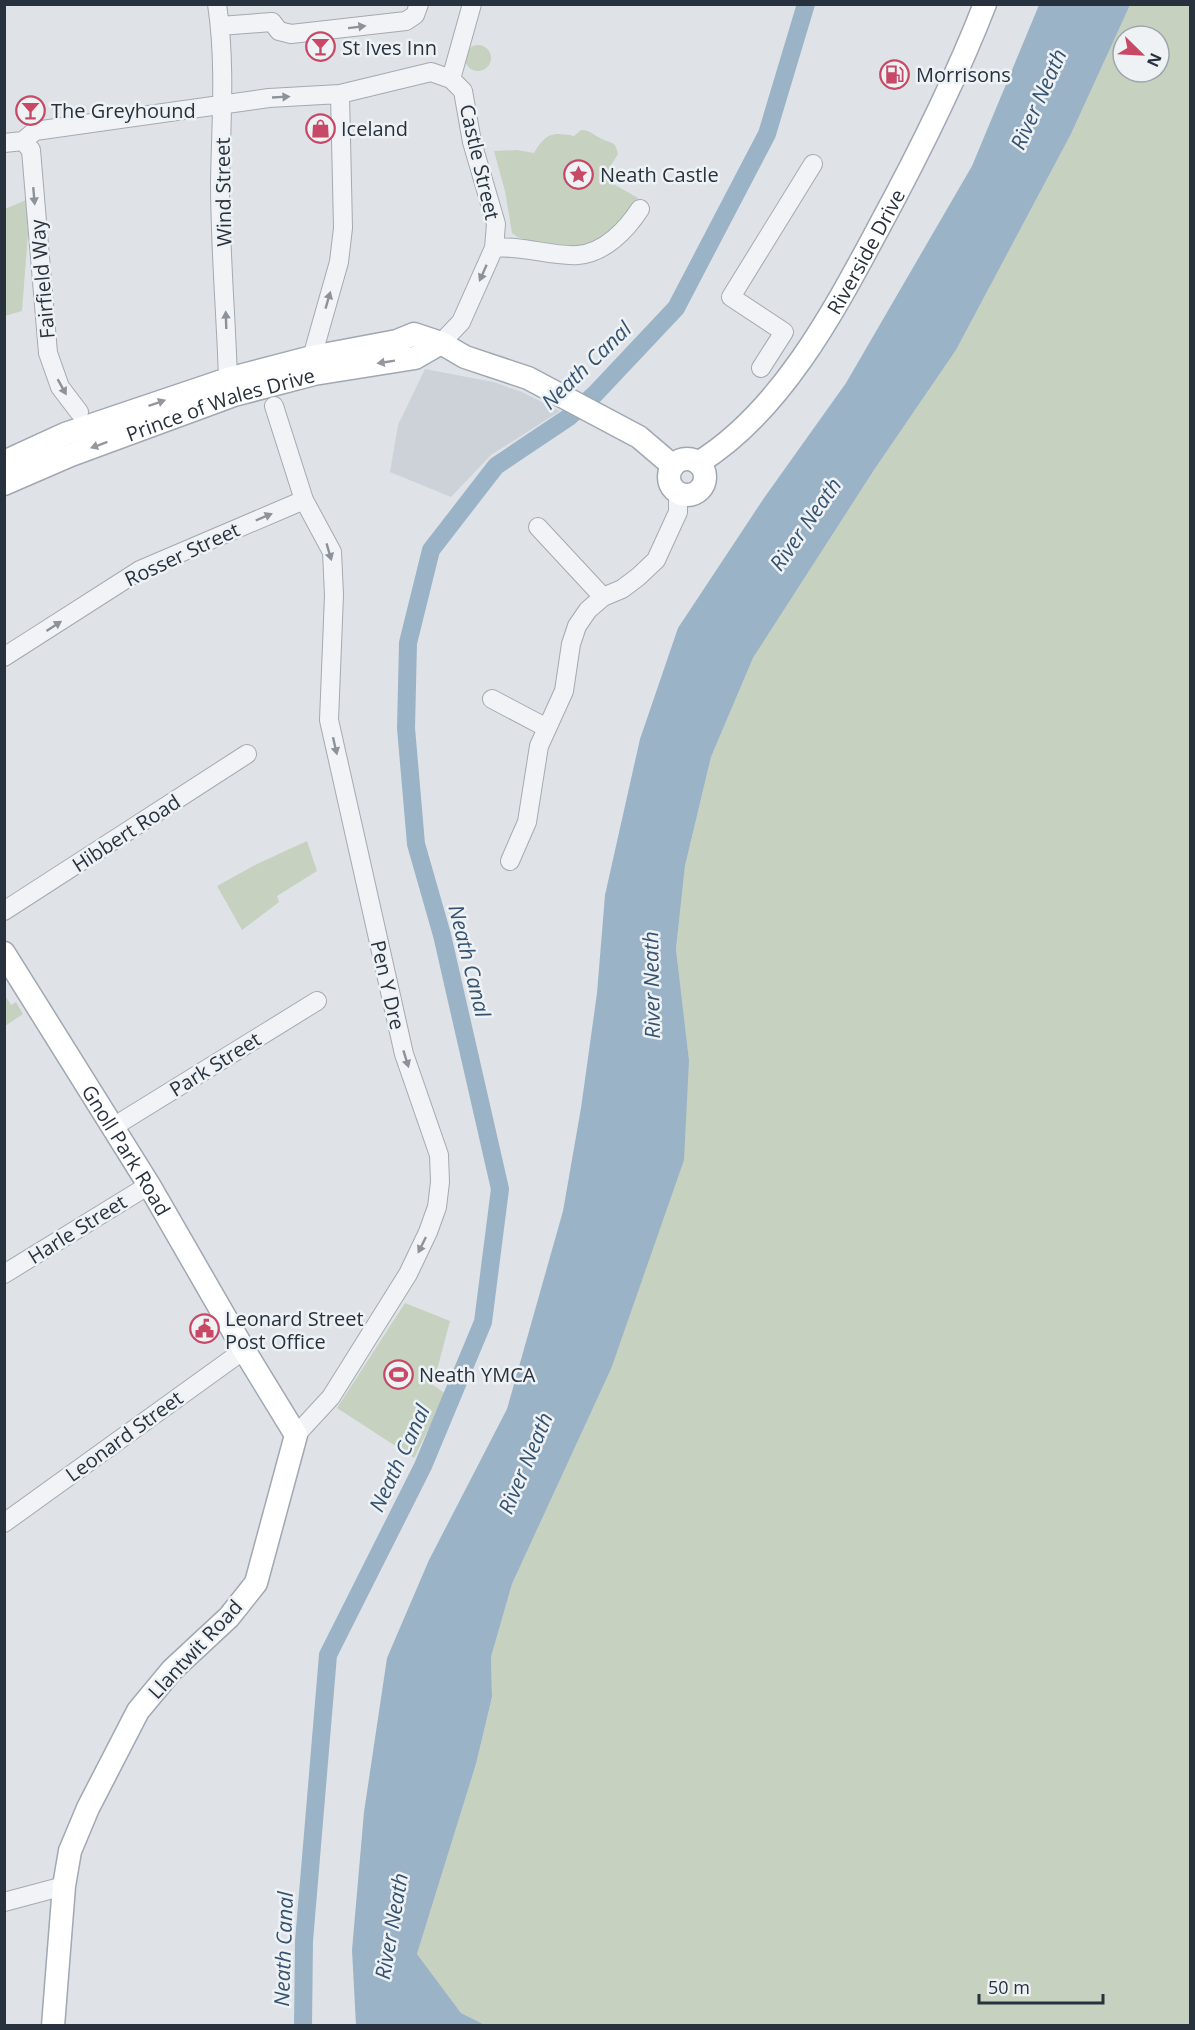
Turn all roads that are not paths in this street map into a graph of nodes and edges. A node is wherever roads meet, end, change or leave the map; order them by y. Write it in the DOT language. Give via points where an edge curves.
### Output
graph roads {
  1 [pos="217,4"];
  2 [pos="419,4"];
  3 [pos="472,4"];
  4 [pos="985,4"];
  5 [pos="220,26"];
  6 [pos="451,79"];
  7 [pos="340,94"];
  8 [pos="223,104"];
  9 [pos="23,141"];
  10 [pos="4,143"];
  11 [pos="813,164"];
  12 [pos="640,209"];
  13 [pos="494,248"];
  14 [pos="441,344"];
  15 [pos="312,357"];
  16 [pos="761,368"];
  17 [pos="228,379"];
  18 [pos="274,406"];
  19 [pos="79,412"];
  20 [pos="4,462"];
  21 [pos="698,463"];
  22 [pos="673,466"];
  23 [pos="4,484"];
  24 [pos="678,493"];
  25 [pos="304,500"];
  26 [pos="538,527"];
  27 [pos="603,597"];
  28 [pos="4,657"];
  29 [pos="492,699"];
  30 [pos="547,728"];
  31 [pos="247,754"];
  32 [pos="510,861"];
  33 [pos="4,911"];
  34 [pos="4,953"];
  35 [pos="317,1001"];
  36 [pos="113,1127"];
  37 [pos="149,1185"];
  38 [pos="4,1274"];
  39 [pos="244,1350"];
  40 [pos="296,1435"];
  41 [pos="4,1523"];
  42 [pos="64,1886"];
  43 [pos="4,1902"];
  44 [pos="53,2025"];
  1 -- 5 [label="street, Wind Street"];
  5 -- 2 [label="street, one-way" via="272,22 279,31 291,34 406,21 415,15"];
  3 -- 6 [label="street"];
  4 -- 21 [label="main road, Riverside Drive" via="920,149 832,310 761,412 722,448"];
  5 -- 8 [label="street, Wind Street"];
  6 -- 7 [label="street" via="431,72"];
  6 -- 13 [label="street, Castle Street" via="463,91 472,142 496,224"];
  8 -- 7 [label="street, one-way"];
  15 -- 7 [label="street, one-way" via="339,262 343,228"];
  8 -- 9 [label="street" via="35,131"];
  17 -- 8 [label="street, Wind Street, one-way" via="220,184"];
  9 -- 10 [label="street"];
  9 -- 19 [label="street, Fairfield Way, one-way" via="31,150 48,353 60,387"];
  11 -- 16 [label="street" via="731,297 784,332"];
  12 -- 13 [label="street" via="629,226 596,251 578,255 512,246"];
  13 -- 14 [label="street, Castle Street, one-way" via="461,322"];
  14 -- 15 [label="main road, Prince of Wales Drive" via="414,334 398,341"];
  14 -- 22 [label="main road, Prince of Wales Drive" via="465,357 528,378 576,402 639,437"];
  14 -- 23 [label="main road, Prince of Wales Drive, one-way" via="415,358 314,374 234,395 71,454"];
  15 -- 17 [label="main road, Prince of Wales Drive"];
  20 -- 17 [label="main road, Prince of Wales Drive, one-way" via="65,434"];
  18 -- 25 [label="street, Pen Y Dre"];
  21 -- 22 [label="main road, Riverside Drive" via="687,459"];
  21 -- 24 [label="main road" via="705,478 700,489 690,495"];
  22 -- 24 [label="main road" via="670,483"];
  24 -- 27 [label="street" via="678,512 656,560 638,578"];
  28 -- 25 [label="street, Rosser Street, one-way" via="140,570"];
  25 -- 40 [label="street, Pen Y Dre, one-way" via="332,552 329,720 404,1054 439,1155 440,1182 434,1215 408,1274 331,1397"];
  26 -- 27 [label="street"];
  27 -- 30 [label="street" via="577,626 564,691"];
  29 -- 30 [label="street"];
  30 -- 32 [label="street" via="539,746 527,822"];
  31 -- 33 [label="street, Hibbert Road"];
  34 -- 36 [label="main road, Gnoll Park Road"];
  35 -- 36 [label="street, Park Street"];
  36 -- 37 [label="main road, Gnoll Park Road"];
  37 -- 38 [label="street, Harle Street"];
  37 -- 39 [label="main road, Gnoll Park Road"];
  39 -- 40 [label="main road"];
  39 -- 41 [label="street, Leonard Street"];
  40 -- 42 [label="main road, Llantwit Road" via="256,1583 229,1617 172,1670 138,1711 88,1808 70,1851"];
  42 -- 43 [label="street"];
  42 -- 44 [label="main road, Llantwit Road"];
}
